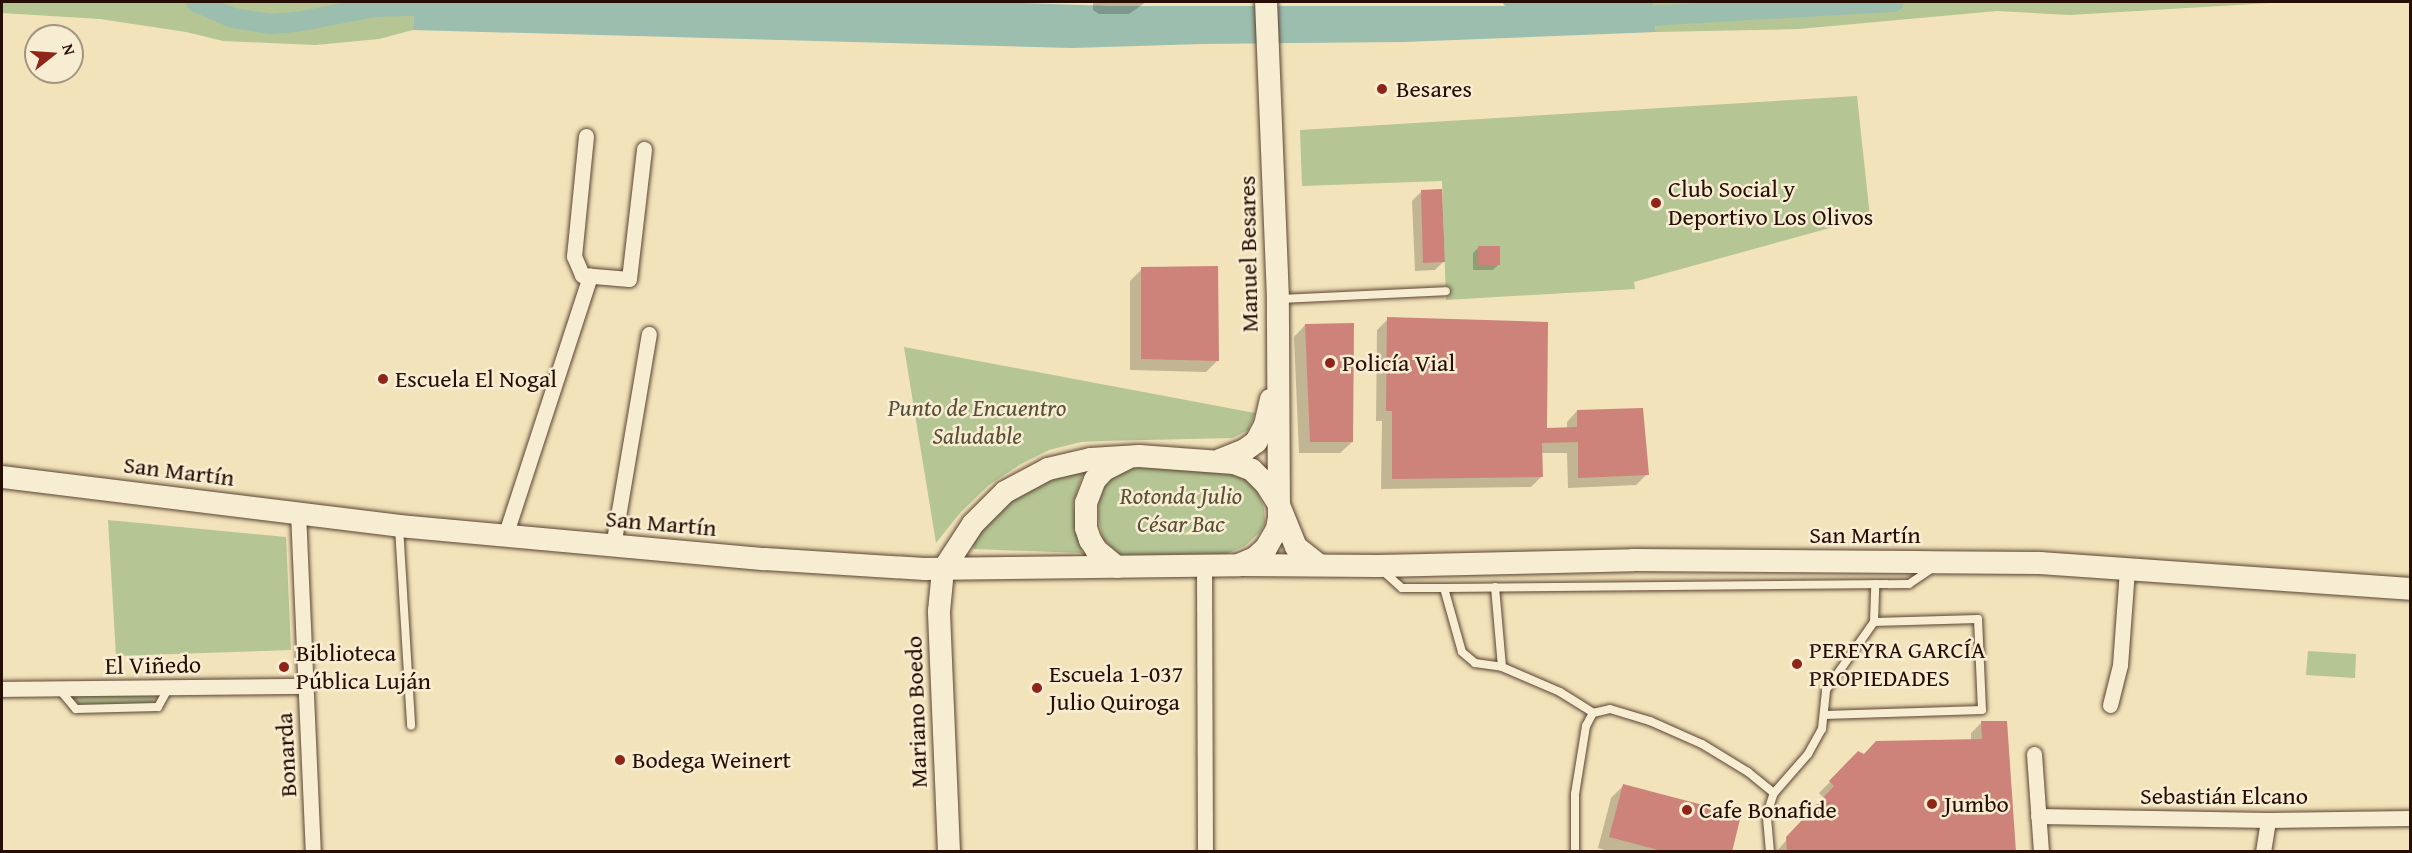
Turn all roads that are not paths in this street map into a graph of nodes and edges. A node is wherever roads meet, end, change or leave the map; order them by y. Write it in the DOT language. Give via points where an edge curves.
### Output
graph roads {
  1 [pos="1266,3"];
  2 [pos="586,136"];
  3 [pos="644,149"];
  4 [pos="590,276"];
  5 [pos="1446,291"];
  6 [pos="1278,299"];
  7 [pos="649,334"];
  8 [pos="1278,373"];
  9 [pos="1139,456"];
  10 [pos="1220,460"];
  11 [pos="2,477"];
  12 [pos="1279,505"];
  13 [pos="298,512"];
  14 [pos="399,526"];
  15 [pos="505,536"];
  16 [pos="613,546"];
  17 [pos="1942,562"];
  18 [pos="1240,565"];
  19 [pos="1319,565"];
  20 [pos="1204,566"];
  21 [pos="1378,566"];
  22 [pos="1117,567"];
  23 [pos="2127,569"];
  24 [pos="943,570"];
  25 [pos="1875,584"];
  26 [pos="1444,588"];
  27 [pos="1495,588"];
  28 [pos="2410,589"];
  29 [pos="1874,622"];
  30 [pos="1502,667"];
  31 [pos="305,686"];
  32 [pos="2,689"];
  33 [pos="2110,705"];
  34 [pos="1593,713"];
  35 [pos="1824,715"];
  36 [pos="411,726"];
  37 [pos="2034,754"];
  38 [pos="1774,793"];
  39 [pos="2038,816"];
  40 [pos="2410,818"];
  41 [pos="2268,820"];
  42 [pos="313,852"];
  43 [pos="949,852"];
  44 [pos="1205,852"];
  45 [pos="1575,852"];
  46 [pos="1770,852"];
  47 [pos="2041,852"];
  48 [pos="2263,852"];
  1 -- 6 [label="main road, Manuel Besares"];
  2 -- 4 [label="street" via="574,256 582,275"];
  3 -- 4 [label="street" via="630,279"];
  4 -- 15 [label="street"];
  5 -- 6 [label="lane"];
  6 -- 8 [label="main road, Manuel Besares"];
  7 -- 16 [label="street"];
  8 -- 10 [label="main road" via="1258,439 1245,450"];
  8 -- 12 [label="main road, Manuel Besares"];
  9 -- 10 [label="main road"];
  9 -- 22 [label="main road" via="1104,470 1095,480 1086,503 1090,540"];
  9 -- 24 [label="main road" via="1072,462 1018,483 973,524"];
  10 -- 12 [label="main road" via="1252,470"];
  11 -- 13 [label="main road, San Martín"];
  12 -- 18 [label="main road" via="1278,524 1269,544 1255,558"];
  12 -- 19 [label="main road" via="1296,547"];
  13 -- 14 [label="main road, San Martín"];
  13 -- 31 [label="street, Bonarda"];
  14 -- 15 [label="main road, San Martín"];
  14 -- 36 [label="lane"];
  15 -- 16 [label="main road, San Martín"];
  16 -- 24 [label="main road, San Martín"];
  17 -- 21 [label="main road, San Martín" via="1633,560"];
  17 -- 23 [label="main road, San Martín"];
  17 -- 25 [label="lane" via="1909,584"];
  18 -- 19 [label="main road, San Martín"];
  18 -- 20 [label="main road, San Martín"];
  19 -- 21 [label="main road, San Martín"];
  20 -- 22 [label="main road, San Martín"];
  20 -- 44 [label="street"];
  21 -- 26 [label="lane" via="1401,588"];
  22 -- 24 [label="main road, San Martín"];
  23 -- 28 [label="main road, San Martín"];
  23 -- 33 [label="street" via="2120,665"];
  24 -- 43 [label="main road, Mariano Boedo" via="939,610"];
  25 -- 27 [label="lane"];
  25 -- 29 [label="lane"];
  26 -- 27 [label="lane"];
  26 -- 30 [label="lane" via="1462,652 1475,663"];
  27 -- 30 [label="lane"];
  29 -- 35 [label="lane" via="1826,690"];
  29 -- 35 [label="lane" via="1978,619 1982,710"];
  30 -- 34 [label="lane" via="1560,692"];
  31 -- 32 [label="street, El Viñedo"];
  31 -- 42 [label="street, Bonarda"];
  34 -- 38 [label="lane" via="1610,709 1650,721 1702,744"];
  34 -- 45 [label="lane" via="1586,726 1575,794"];
  35 -- 38 [label="lane" via="1822,729 1808,753"];
  37 -- 39 [label="street"];
  38 -- 46 [label="lane" via="1767,814"];
  39 -- 41 [label="street, Sebastián Elcano"];
  39 -- 47 [label="street"];
  40 -- 41 [label="street, Sebastián Elcano"];
  41 -- 48 [label="street"];
}
